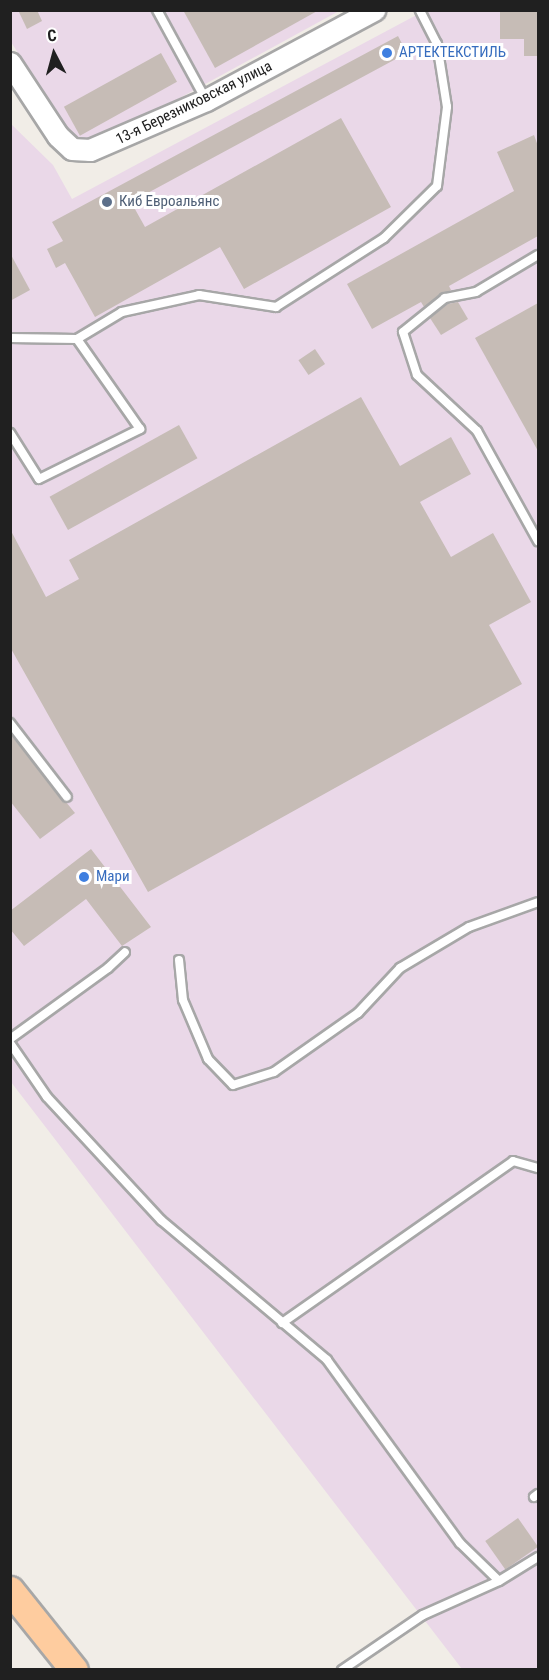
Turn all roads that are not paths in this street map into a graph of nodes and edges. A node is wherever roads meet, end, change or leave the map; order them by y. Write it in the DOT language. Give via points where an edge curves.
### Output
graph roads {
  1 [pos="157,10"];
  2 [pos="374,10"];
  3 [pos="420,10"];
  4 [pos="10,63"];
  5 [pos="206,100"];
  6 [pos="538,255"];
  7 [pos="10,338"];
  8 [pos="77,339"];
  9 [pos="10,432"];
  10 [pos="538,541"];
  11 [pos="10,723"];
  12 [pos="67,797"];
  13 [pos="538,902"];
  14 [pos="125,952"];
  15 [pos="179,960"];
  16 [pos="10,1041"];
  17 [pos="538,1168"];
  18 [pos="282,1323"];
  19 [pos="538,1557"];
  20 [pos="500,1581"];
  21 [pos="10,1590"];
  22 [pos="74,1670"];
  23 [pos="342,1670"];
  1 -- 5 [label="lane"];
  2 -- 5 [label="street, 13-я Березниковская улица"];
  3 -- 8 [label="lane" via="437,44 447,107 437,186 384,238 276,307 199,295 122,312"];
  4 -- 5 [label="street, 13-я Березниковская улица" via="51,128 69,147 80,151 109,145"];
  6 -- 10 [label="lane" via="476,292 446,298 403,332 417,375 477,431"];
  7 -- 8 [label="lane"];
  8 -- 9 [label="lane" via="140,429 39,479"];
  11 -- 12 [label="lane"];
  13 -- 15 [label="lane" via="469,927 400,968 358,1014 274,1072 233,1085 208,1059 183,1000"];
  14 -- 16 [label="lane"];
  16 -- 18 [label="lane" via="47,1097 161,1220"];
  17 -- 18 [label="lane" via="513,1161"];
  18 -- 20 [label="lane" via="327,1360 460,1543"];
  19 -- 20 [label="lane"];
  20 -- 23 [label="lane" via="423,1615"];
  21 -- 22 [label="main road"];
}
